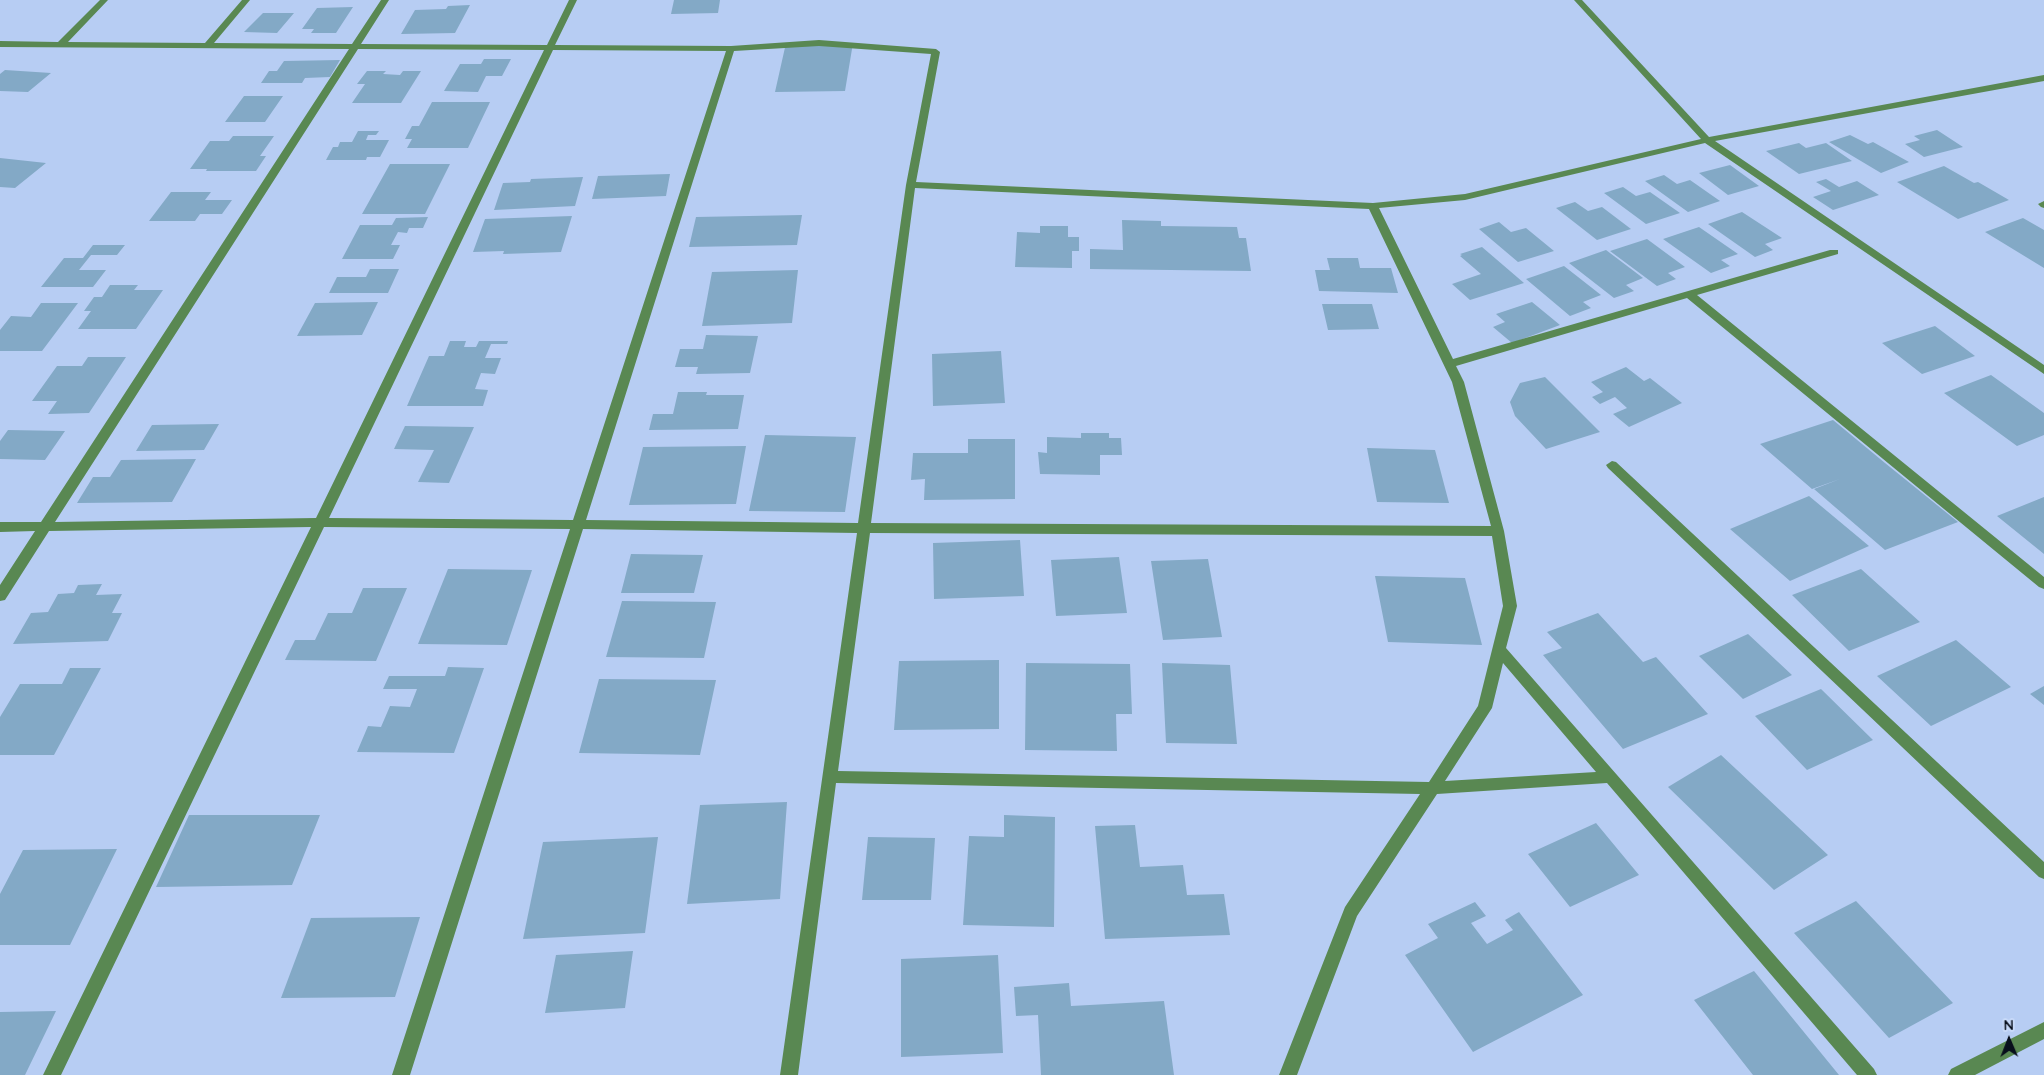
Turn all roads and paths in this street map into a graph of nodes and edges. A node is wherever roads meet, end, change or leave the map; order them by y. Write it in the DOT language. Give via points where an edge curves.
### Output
graph roads {
  1 [pos="104,0"];
  2 [pos="246,0"];
  3 [pos="385,0"];
  4 [pos="573,0"];
  5 [pos="1578,0"];
  6 [pos="0,44"];
  7 [pos="61,44"];
  8 [pos="208,45"];
  9 [pos="355,46"];
  10 [pos="550,47"];
  11 [pos="731,49"];
  12 [pos="2044,78"];
  13 [pos="1707,140"];
  14 [pos="911,185"];
  15 [pos="1373,206"];
  16 [pos="1834,252"];
  17 [pos="1689,294"];
  18 [pos="1450,364"];
  19 [pos="2044,370"];
  20 [pos="1612,465"];
  21 [pos="320,522"];
  22 [pos="578,524"];
  23 [pos="0,528"];
  24 [pos="44,528"];
  25 [pos="864,528"];
  26 [pos="1498,531"];
  27 [pos="2044,584"];
  28 [pos="0,596"];
  29 [pos="1500,650"];
  30 [pos="830,777"];
  31 [pos="1610,777"];
  32 [pos="1432,788"];
  33 [pos="2044,872"];
  34 [pos="2044,1030"];
  35 [pos="52,1075"];
  36 [pos="401,1075"];
  37 [pos="789,1075"];
  38 [pos="1288,1075"];
  39 [pos="1868,1075"];
  40 [pos="1957,1075"];
  1 -- 7 [label="street"];
  2 -- 8 [label="street"];
  3 -- 9 [label="street"];
  4 -- 10 [label="street"];
  5 -- 13 [label="street"];
  6 -- 7 [label="street"];
  7 -- 8 [label="street"];
  8 -- 9 [label="street"];
  9 -- 10 [label="street"];
  9 -- 24 [label="street"];
  10 -- 11 [label="street"];
  10 -- 21 [label="street"];
  11 -- 14 [label="street" via="819,43 936,52"];
  11 -- 22 [label="street"];
  12 -- 13 [label="street"];
  13 -- 15 [label="street" via="1465,197"];
  13 -- 19 [label="street"];
  14 -- 15 [label="street"];
  14 -- 25 [label="street"];
  15 -- 18 [label="street"];
  16 -- 17 [label="street"];
  17 -- 18 [label="street"];
  17 -- 27 [label="street"];
  18 -- 26 [label="street" via="1458,382"];
  20 -- 33 [label="street"];
  21 -- 22 [label="street"];
  21 -- 24 [label="street"];
  21 -- 35 [label="street"];
  22 -- 25 [label="street"];
  22 -- 36 [label="street"];
  23 -- 24 [label="street"];
  24 -- 28 [label="street"];
  25 -- 26 [label="street"];
  25 -- 30 [label="street"];
  26 -- 29 [label="street" via="1510,606"];
  29 -- 31 [label="street"];
  29 -- 32 [label="street" via="1485,708"];
  30 -- 32 [label="street"];
  30 -- 37 [label="street"];
  31 -- 32 [label="street"];
  31 -- 39 [label="street"];
  32 -- 38 [label="street" via="1351,912"];
  34 -- 40 [label="street"];
}
